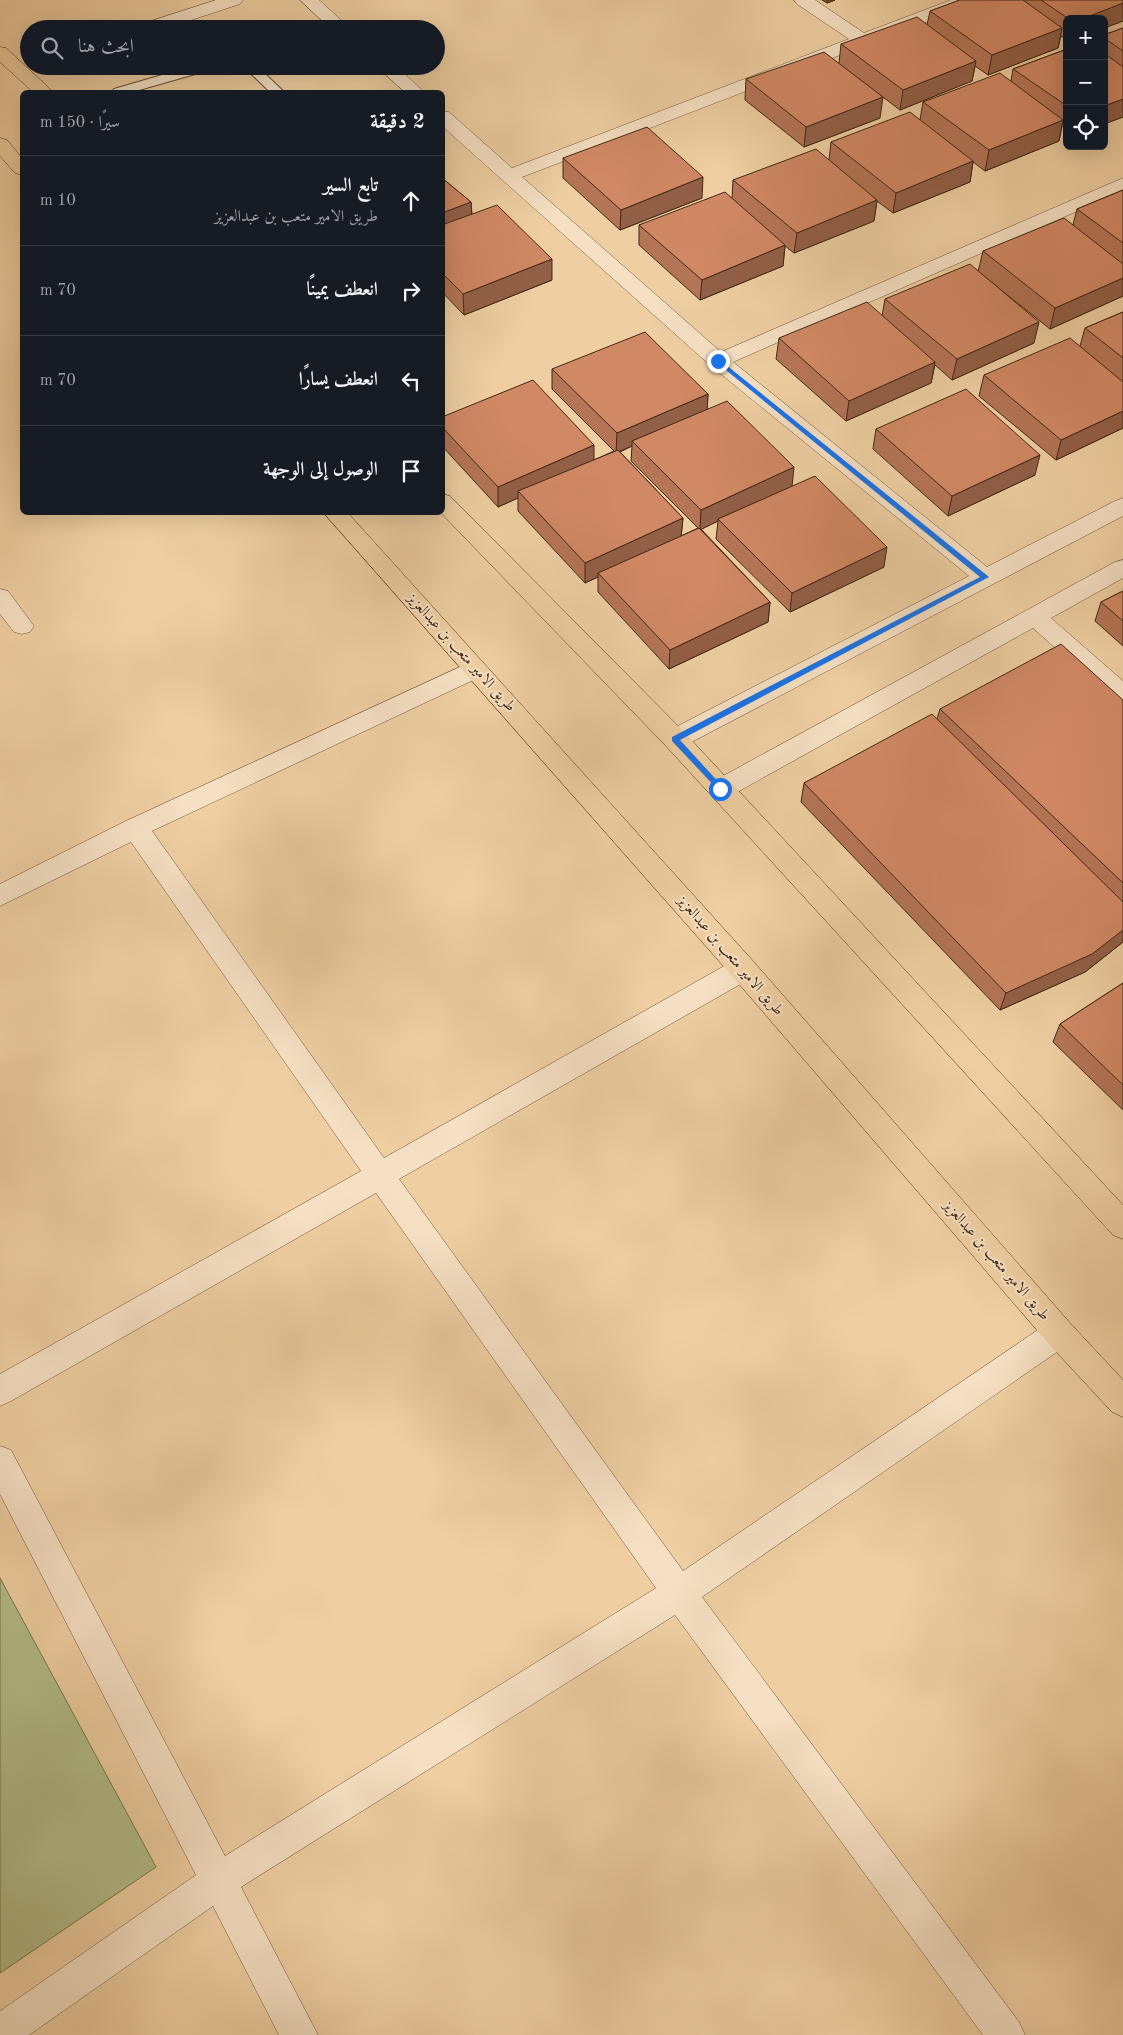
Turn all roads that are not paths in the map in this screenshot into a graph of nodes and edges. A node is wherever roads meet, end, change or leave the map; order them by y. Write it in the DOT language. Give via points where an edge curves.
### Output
graph roads {
  1 [pos="234,0"];
  2 [pos="309,0"];
  3 [pos="803,0"];
  4 [pos="967,0"];
  5 [pos="173,20"];
  6 [pos="332,20"];
  7 [pos="864,41"];
  8 [pos="0,52"];
  9 [pos="20,65"];
  10 [pos="30,75"];
  11 [pos="182,75"];
  12 [pos="259,75"];
  13 [pos="395,75"];
  14 [pos="42,90"];
  15 [pos="139,90"];
  16 [pos="275,90"];
  17 [pos="413,90"];
  18 [pos="445,119"];
  19 [pos="0,144"];
  20 [pos="20,167"];
  21 [pos="510,175"];
  22 [pos="1123,184"];
  23 [pos="718,361"];
  24 [pos="445,504"];
  25 [pos="1123,506"];
  26 [pos="337,515"];
  27 [pos="1123,568"];
  28 [pos="985,577"];
  29 [pos="0,598"];
  30 [pos="1035,617"];
  31 [pos="22,626"];
  32 [pos="475,668"];
  33 [pos="1123,695"];
  34 [pos="675,739"];
  35 [pos="720,789"];
  36 [pos="136,828"];
  37 [pos="0,896"];
  38 [pos="743,969"];
  39 [pos="379,1174"];
  40 [pos="1123,1226"];
  41 [pos="1059,1333"];
  42 [pos="0,1391"];
  43 [pos="1123,1402"];
  44 [pos="0,1461"];
  45 [pos="679,1593"];
  46 [pos="218,1881"];
  47 [pos="0,2033"];
  48 [pos="299,2035"];
  49 [pos="1006,2035"];
  1 -- 5 [label="street"];
  2 -- 6 [label="street"];
  3 -- 7 [label="street"];
  4 -- 7 [label="street"];
  7 -- 21 [label="street"];
  8 -- 9 [label="main road"];
  10 -- 14 [label="main road"];
  11 -- 15 [label="lane"];
  12 -- 16 [label="lane"];
  13 -- 17 [label="street"];
  18 -- 21 [label="street"];
  19 -- 20 [label="main road"];
  21 -- 23 [label="street"];
  22 -- 23 [label="street"];
  23 -- 28 [label="street"];
  24 -- 34 [label="main road"];
  25 -- 28 [label="street"];
  26 -- 32 [label="main road, طريق الامير متعب بن عبدالعزيز"];
  27 -- 30 [label="street"];
  28 -- 34 [label="street"];
  29 -- 31 [label="street"];
  30 -- 33 [label="street"];
  30 -- 35 [label="street"];
  32 -- 36 [label="street"];
  32 -- 38 [label="main road, طريق الامير متعب بن عبدالعزيز"];
  34 -- 35 [label="main road"];
  35 -- 40 [label="main road"];
  36 -- 37 [label="street"];
  36 -- 39 [label="street"];
  38 -- 39 [label="street"];
  38 -- 41 [label="main road, طريق الامير متعب بن عبدالعزيز"];
  39 -- 42 [label="street"];
  39 -- 45 [label="street"];
  41 -- 43 [label="main road, طريق الامير متعب بن عبدالعزيز"];
  41 -- 45 [label="street"];
  44 -- 46 [label="street"];
  45 -- 46 [label="street"];
  45 -- 49 [label="street"];
  46 -- 47 [label="street"];
  46 -- 48 [label="street"];
}
